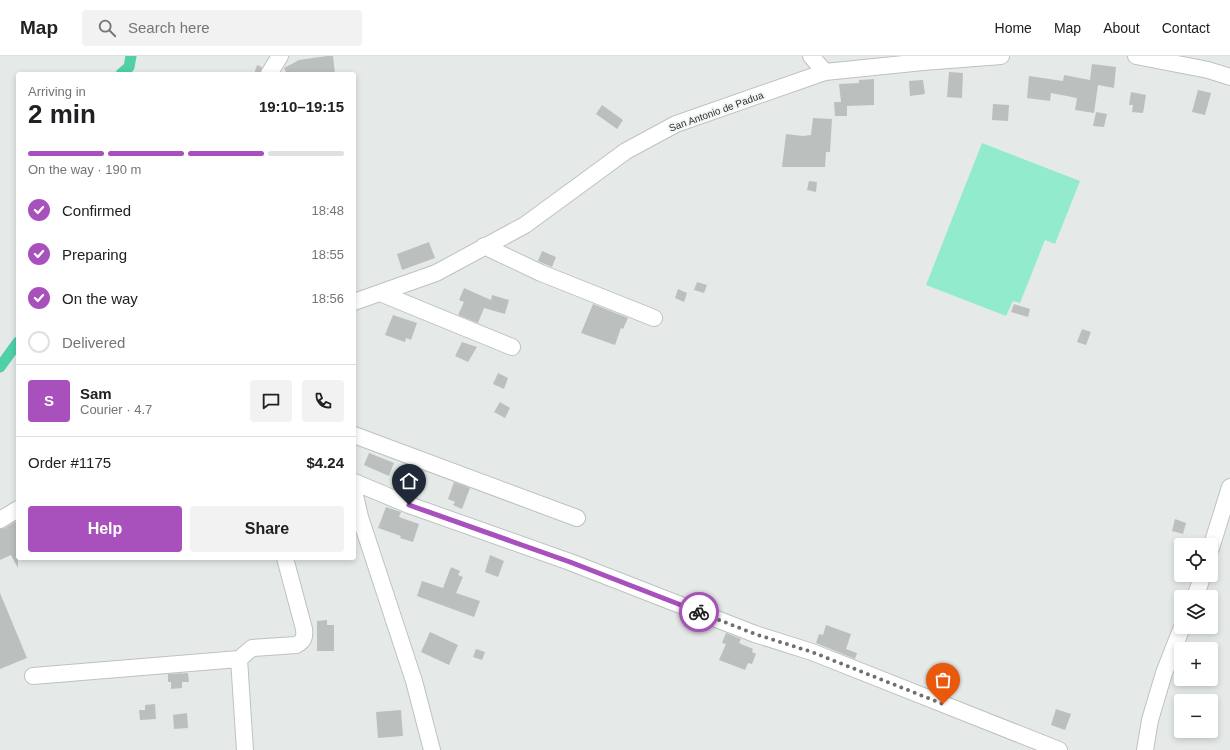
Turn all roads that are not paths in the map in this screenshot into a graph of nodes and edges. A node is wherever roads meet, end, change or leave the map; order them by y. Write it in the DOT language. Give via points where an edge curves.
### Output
graph roads {
  1 [pos="280,56"];
  2 [pos="811,56"];
  3 [pos="1001,56"];
  4 [pos="1136,56"];
  5 [pos="269,72"];
  6 [pos="824,72"];
  7 [pos="1230,77"];
  8 [pos="484,246"];
  9 [pos="380,293"];
  10 [pos="356,301"];
  11 [pos="654,318"];
  12 [pos="512,347"];
  13 [pos="356,436"];
  14 [pos="356,483"];
  15 [pos="1230,487"];
  16 [pos="356,500"];
  17 [pos="16,509"];
  18 [pos="577,518"];
  19 [pos="0,520"];
  20 [pos="1214,538"];
  21 [pos="286,560"];
  22 [pos="1179,634"];
  23 [pos="239,659"];
  24 [pos="33,676"];
  25 [pos="245,750"];
  26 [pos="432,750"];
  27 [pos="1059,750"];
  28 [pos="1145,750"];
  1 -- 5 [label="street"];
  2 -- 6 [label="street"];
  3 -- 6 [label="street, San Antonio de Padua"];
  4 -- 7 [label="street" via="1208,70"];
  6 -- 8 [label="street, San Antonio de Padua" via="676,124 626,152 526,225"];
  8 -- 9 [label="street, San Antonio de Padua" via="436,272"];
  8 -- 11 [label="street" via="541,273"];
  9 -- 10 [label="street, San Antonio de Padua"];
  9 -- 12 [label="street"];
  13 -- 18 [label="street"];
  14 -- 27 [label="street" via="755,634 812,652"];
  15 -- 20 [label="street"];
  16 -- 26 [label="street" via="414,681"];
  17 -- 19 [label="street"];
  21 -- 23 [label="street" via="305,638 296,645 252,648"];
  22 -- 28 [label="street" via="1150,720"];
  23 -- 24 [label="street"];
  23 -- 25 [label="street"];
}
